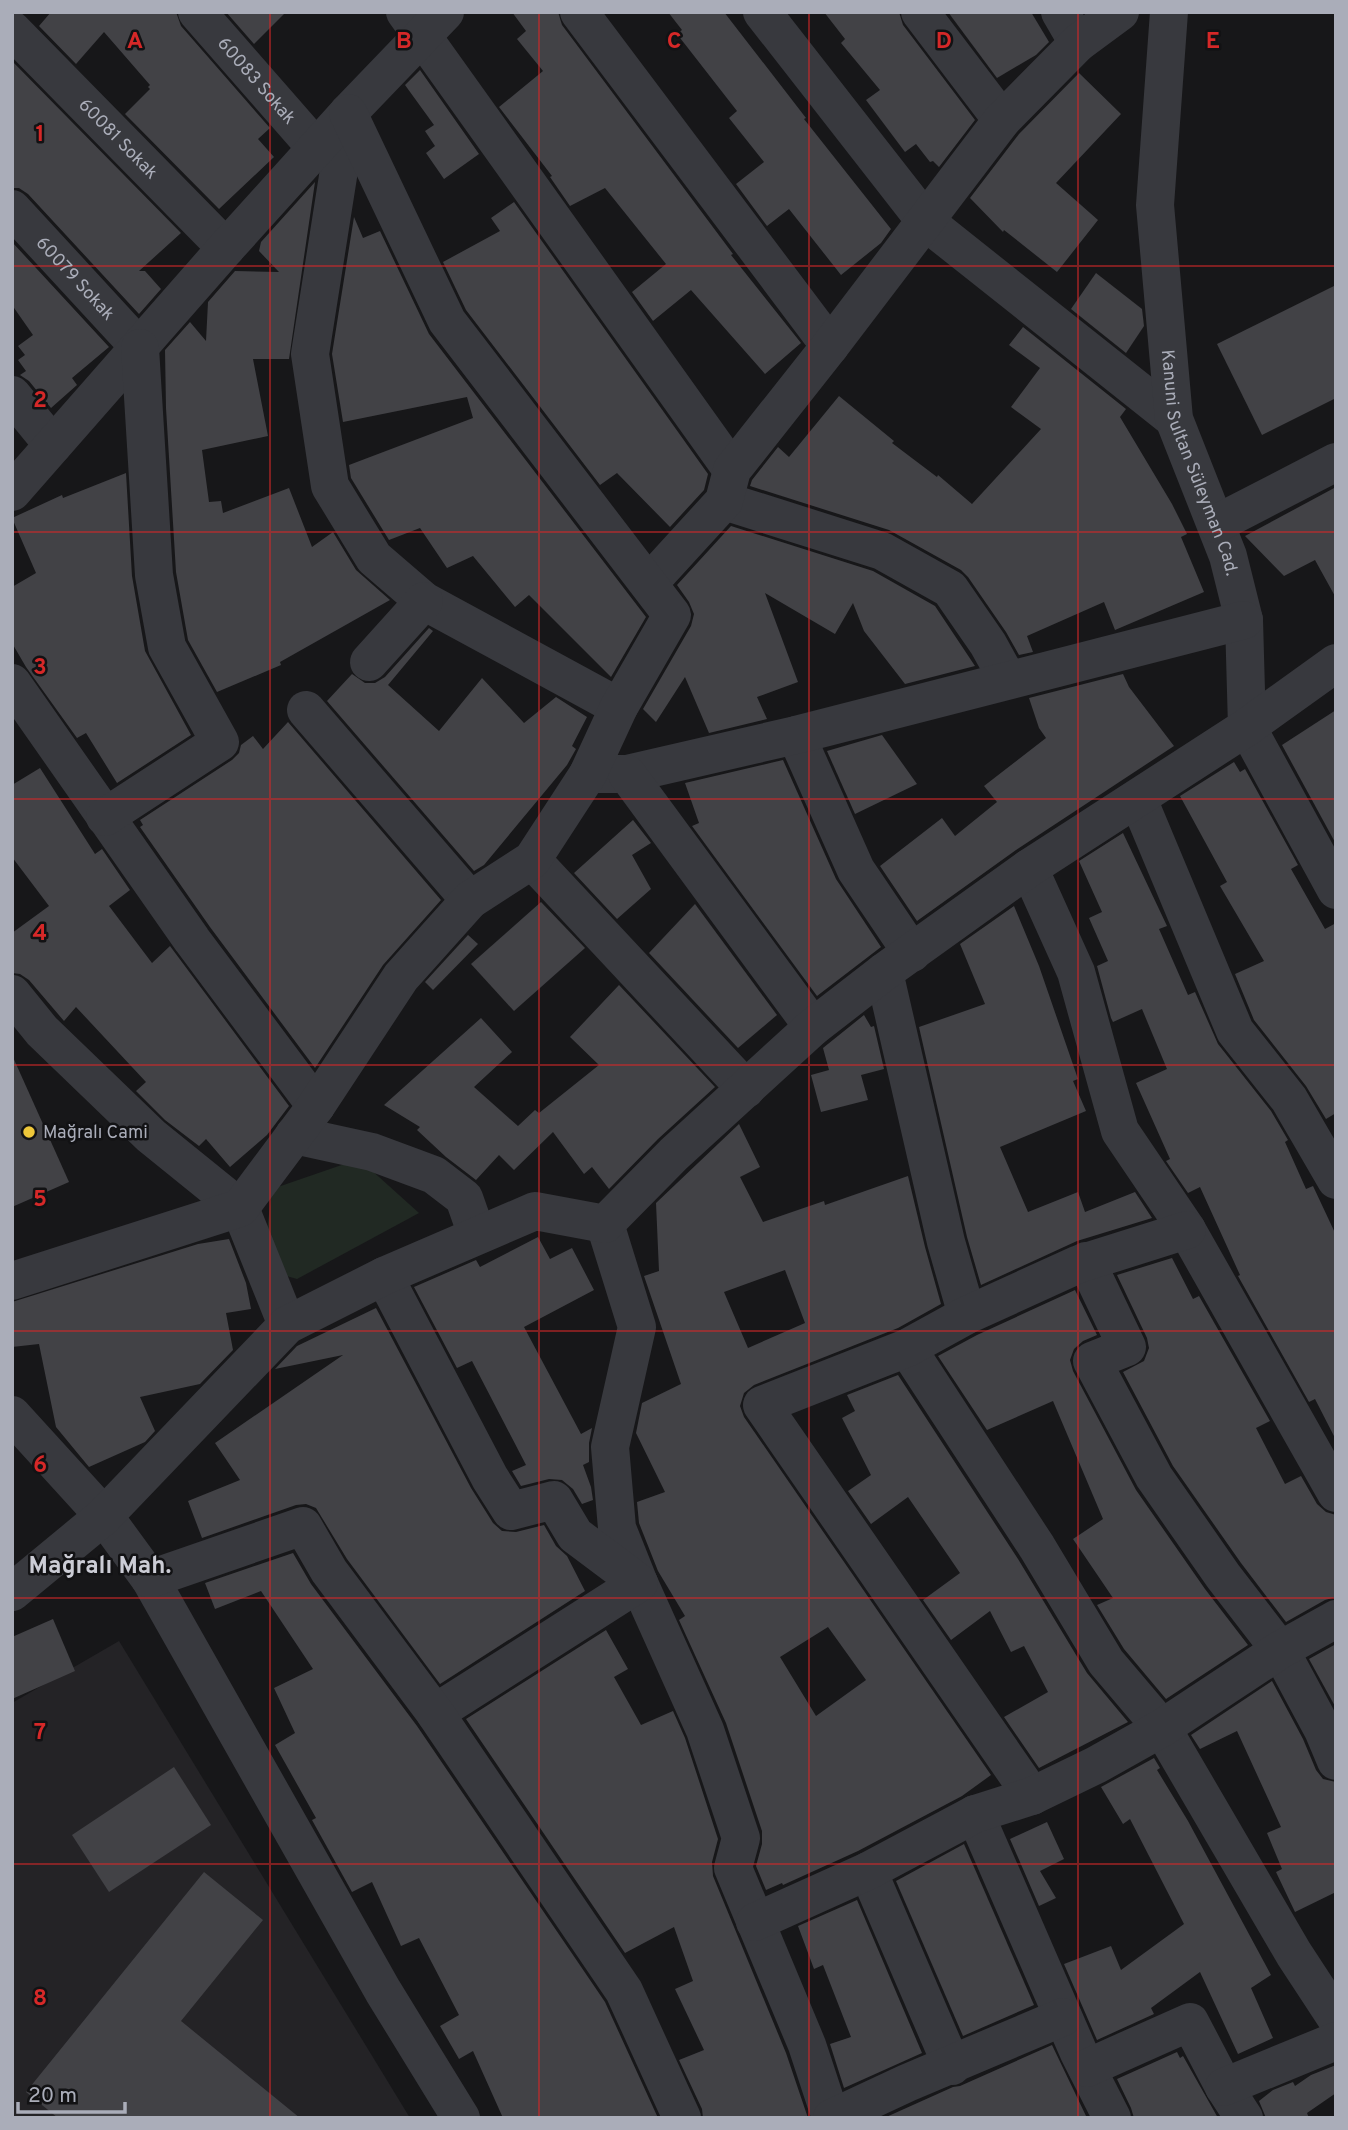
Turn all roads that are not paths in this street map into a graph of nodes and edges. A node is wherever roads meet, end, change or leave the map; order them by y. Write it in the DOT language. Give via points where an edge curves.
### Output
graph roads {
  1 [pos="197,12"];
  2 [pos="579,12"];
  3 [pos="762,12"];
  4 [pos="920,12"];
  5 [pos="1120,12"];
  6 [pos="1169,12"];
  7 [pos="424,20"];
  8 [pos="1069,28"];
  9 [pos="12,30"];
  10 [pos="348,113"];
  11 [pos="1002,120"];
  12 [pos="316,148"];
  13 [pos="12,209"];
  14 [pos="926,222"];
  15 [pos="226,248"];
  16 [pos="830,345"];
  17 [pos="140,348"];
  18 [pos="12,395"];
  19 [pos="1174,419"];
  20 [pos="53,445"];
  21 [pos="1336,462"];
  22 [pos="728,485"];
  23 [pos="12,492"];
  24 [pos="1216,524"];
  25 [pos="649,583"];
  26 [pos="424,601"];
  27 [pos="1244,620"];
  28 [pos="369,662"];
  29 [pos="1336,663"];
  30 [pos="1008,680"];
  31 [pos="12,683"];
  32 [pos="619,707"];
  33 [pos="306,710"];
  34 [pos="1247,727"];
  35 [pos="796,735"];
  36 [pos="588,774"];
  37 [pos="627,774"];
  38 [pos="1138,799"];
  39 [pos="104,817"];
  40 [pos="532,860"];
  41 [pos="1029,867"];
  42 [pos="1336,890"];
  43 [pos="470,900"];
  44 [pos="898,962"];
  45 [pos="12,994"];
  46 [pos="814,1027"];
  47 [pos="746,1089"];
  48 [pos="305,1121"];
  49 [pos="1336,1180"];
  50 [pos="240,1208"];
  51 [pos="605,1224"];
  52 [pos="1187,1230"];
  53 [pos="477,1235"];
  54 [pos="1086,1261"];
  55 [pos="384,1276"];
  56 [pos="12,1281"];
  57 [pos="967,1315"];
  58 [pos="287,1325"];
  59 [pos="907,1348"];
  60 [pos="12,1415"];
  61 [pos="1336,1493"];
  62 [pos="104,1516"];
  63 [pos="150,1579"];
  64 [pos="639,1583"];
  65 [pos="12,1592"];
  66 [pos="1336,1619"];
  67 [pos="1280,1650"];
  68 [pos="435,1713"];
  69 [pos="1162,1728"];
  70 [pos="1336,1761"];
  71 [pos="1032,1796"];
  72 [pos="975,1815"];
  73 [pos="868,1871"];
  74 [pos="755,1922"];
  75 [pos="1063,2017"];
  76 [pos="1336,2018"];
  77 [pos="1336,2041"];
  78 [pos="952,2066"];
  79 [pos="1087,2068"];
  80 [pos="1234,2102"];
  81 [pos="461,2118"];
  82 [pos="682,2118"];
  83 [pos="832,2118"];
  84 [pos="1112,2118"];
  1 -- 12 [label="street, 60083 Sokak"];
  2 -- 16 [label="street"];
  3 -- 14 [label="street"];
  4 -- 11 [label="street"];
  5 -- 8 [label="street"];
  6 -- 19 [label="street, Kanuni Sultan Süleyman Cad." via="1155,205"];
  7 -- 10 [label="street"];
  7 -- 22 [label="street"];
  8 -- 11 [label="street"];
  9 -- 15 [label="street, 60081 Sokak"];
  10 -- 12 [label="street"];
  10 -- 25 [label="street" via="447,321"];
  10 -- 26 [label="street" via="310,354 330,486 374,558"];
  11 -- 14 [label="street"];
  12 -- 15 [label="street"];
  13 -- 17 [label="street, 60079 Sokak"];
  14 -- 16 [label="street"];
  14 -- 19 [label="street"];
  15 -- 17 [label="street"];
  16 -- 22 [label="street"];
  17 -- 20 [label="street"];
  17 -- 39 [label="street" via="154,575 167,647 220,742"];
  18 -- 20 [label="street"];
  19 -- 24 [label="street, Kanuni Sultan Süleyman Cad."];
  20 -- 23 [label="street"];
  21 -- 24 [label="street"];
  22 -- 25 [label="street"];
  22 -- 30 [label="street" via="882,551 950,589"];
  24 -- 27 [label="street, Kanuni Sultan Süleyman Cad."];
  25 -- 32 [label="street" via="673,615"];
  26 -- 28 [label="street"];
  26 -- 32 [label="street"];
  27 -- 30 [label="street"];
  27 -- 34 [label="street, Kanuni Sultan Süleyman Cad."];
  29 -- 34 [label="street"];
  30 -- 35 [label="street"];
  31 -- 39 [label="street"];
  32 -- 36 [label="street"];
  33 -- 43 [label="street"];
  34 -- 38 [label="street"];
  34 -- 42 [label="street, Kanuni Sultan Süleyman Cad."];
  35 -- 37 [label="street"];
  35 -- 44 [label="street"];
  36 -- 37 [label="street"];
  36 -- 40 [label="street"];
  37 -- 46 [label="street"];
  38 -- 41 [label="street"];
  38 -- 49 [label="street" via="1236,1031 1289,1099"];
  39 -- 48 [label="street"];
  40 -- 43 [label="street"];
  40 -- 47 [label="street"];
  41 -- 44 [label="street"];
  41 -- 52 [label="street" via="1076,972 1120,1131"];
  43 -- 48 [label="street" via="401,976"];
  44 -- 46 [label="street"];
  44 -- 57 [label="street" via="946,1242"];
  45 -- 50 [label="street" via="41,1031 151,1136"];
  46 -- 47 [label="street"];
  47 -- 51 [label="street"];
  48 -- 50 [label="street"];
  48 -- 53 [label="street" via="434,1175 464,1198"];
  50 -- 56 [label="street"];
  50 -- 58 [label="street"];
  51 -- 53 [label="street" via="535,1211"];
  51 -- 64 [label="street" via="637,1327 610,1447 617,1528"];
  52 -- 54 [label="street"];
  52 -- 61 [label="street"];
  53 -- 55 [label="street"];
  54 -- 57 [label="street"];
  54 -- 67 [label="street" via="1127,1347 1092,1361 1154,1477"];
  55 -- 58 [label="street"];
  55 -- 64 [label="street" via="511,1511 554,1500 575,1535"];
  57 -- 59 [label="street"];
  58 -- 62 [label="street"];
  59 -- 69 [label="street" via="1106,1662"];
  59 -- 71 [label="street" via="762,1405"];
  60 -- 62 [label="street"];
  62 -- 63 [label="street"];
  62 -- 65 [label="street"];
  63 -- 68 [label="street" via="303,1526 329,1571"];
  63 -- 81 [label="street" via="383,1991"];
  64 -- 68 [label="street"];
  64 -- 74 [label="street" via="705,1730 741,1838 733,1868"];
  66 -- 67 [label="street"];
  67 -- 69 [label="street"];
  67 -- 70 [label="street"];
  68 -- 82 [label="street" via="624,1991"];
  69 -- 71 [label="street"];
  69 -- 76 [label="street"];
  71 -- 72 [label="street"];
  72 -- 73 [label="street"];
  72 -- 75 [label="street"];
  73 -- 74 [label="street"];
  73 -- 78 [label="street"];
  74 -- 83 [label="street"];
  75 -- 78 [label="street"];
  75 -- 79 [label="street"];
  77 -- 80 [label="street"];
  78 -- 83 [label="street"];
  79 -- 80 [label="street" via="1190,2022"];
  79 -- 84 [label="street"];
}
